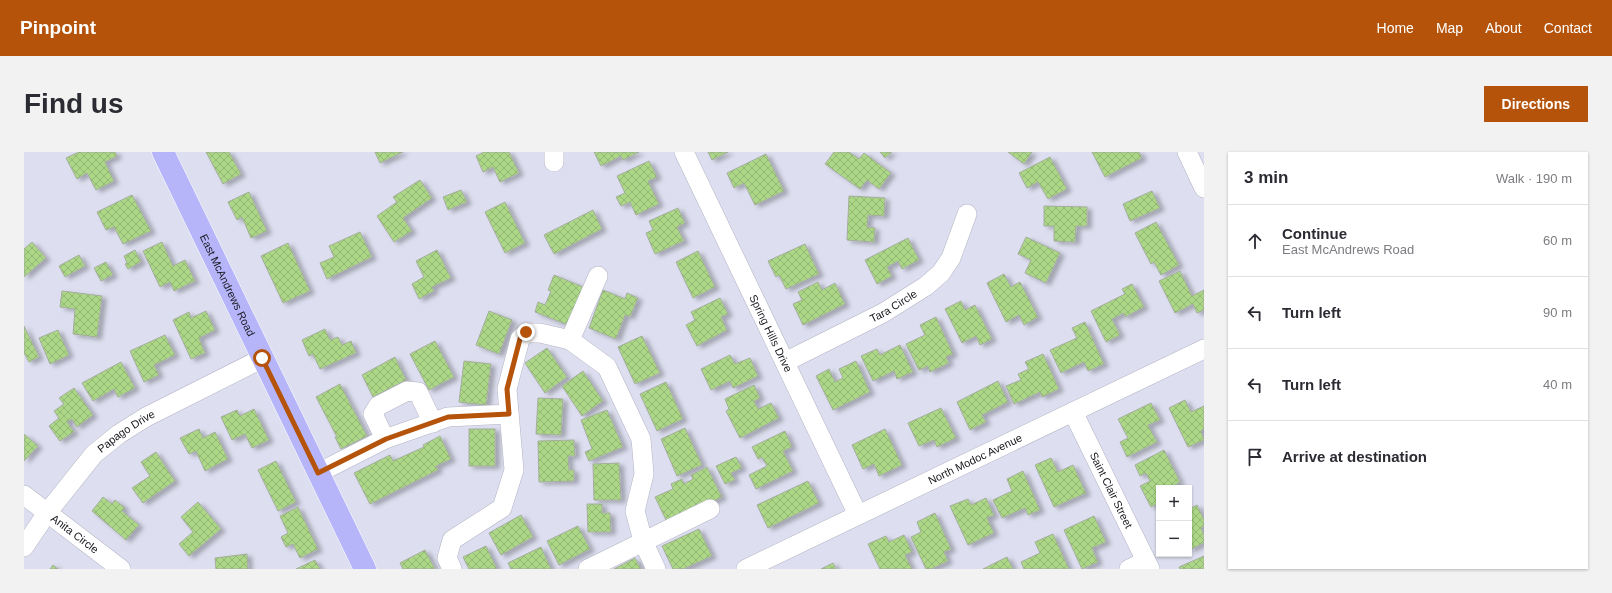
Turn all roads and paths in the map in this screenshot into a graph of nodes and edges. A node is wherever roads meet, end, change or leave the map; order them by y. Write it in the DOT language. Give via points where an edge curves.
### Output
graph roads {
  1 [pos="163,152"];
  2 [pos="684,152"];
  3 [pos="1187,152"];
  4 [pos="1204,188"];
  5 [pos="967,214"];
  6 [pos="598,276"];
  7 [pos="570,340"];
  8 [pos="1204,349"];
  9 [pos="262,358"];
  10 [pos="785,362"];
  11 [pos="1073,412"];
  12 [pos="509,414"];
  13 [pos="433,423"];
  14 [pos="386,439"];
  15 [pos="318,473"];
  16 [pos="24,495"];
  17 [pos="710,509"];
  18 [pos="47,513"];
  19 [pos="858,515"];
  20 [pos="643,541"];
  21 [pos="24,547"];
  22 [pos="759,566"];
  23 [pos="1142,566"];
  24 [pos="122,569"];
  25 [pos="365,569"];
  26 [pos="452,569"];
  27 [pos="588,569"];
  28 [pos="656,569"];
  1 -- 9 [label="main road, East McAndrews Road"];
  2 -- 10 [label="street, Spring Hills Drive"];
  3 -- 4 [label="street"];
  5 -- 10 [label="street, Tara Circle" via="951,258 941,273 926,286 883,313"];
  6 -- 7 [label="street"];
  7 -- 12 [label="street" via="526,332 520,339 507,389"];
  7 -- 20 [label="street" via="607,367 641,439 644,474 635,511"];
  8 -- 11 [label="street, North Modoc Avenue"];
  9 -- 15 [label="main road, East McAndrews Road"];
  9 -- 18 [label="street, Papago Drive" via="146,416 119,434 94,454"];
  10 -- 19 [label="street, Spring Hills Drive"];
  11 -- 19 [label="street, North Modoc Avenue"];
  11 -- 23 [label="street, Saint Clair Street"];
  12 -- 13 [label="street" via="448,417"];
  12 -- 26 [label="street" via="514,470 502,508 452,540 447,558"];
  13 -- 14 [label="street"];
  13 -- 14 [label="street" via="418,392 408,391 378,406 373,414"];
  14 -- 15 [label="street"];
  15 -- 25 [label="main road, East McAndrews Road"];
  16 -- 18 [label="street, Anita Circle"];
  17 -- 20 [label="street"];
  18 -- 21 [label="street, Papago Drive"];
  18 -- 24 [label="street, Anita Circle"];
  19 -- 22 [label="street, North Modoc Avenue"];
  20 -- 27 [label="street"];
  20 -- 28 [label="street"];
}
